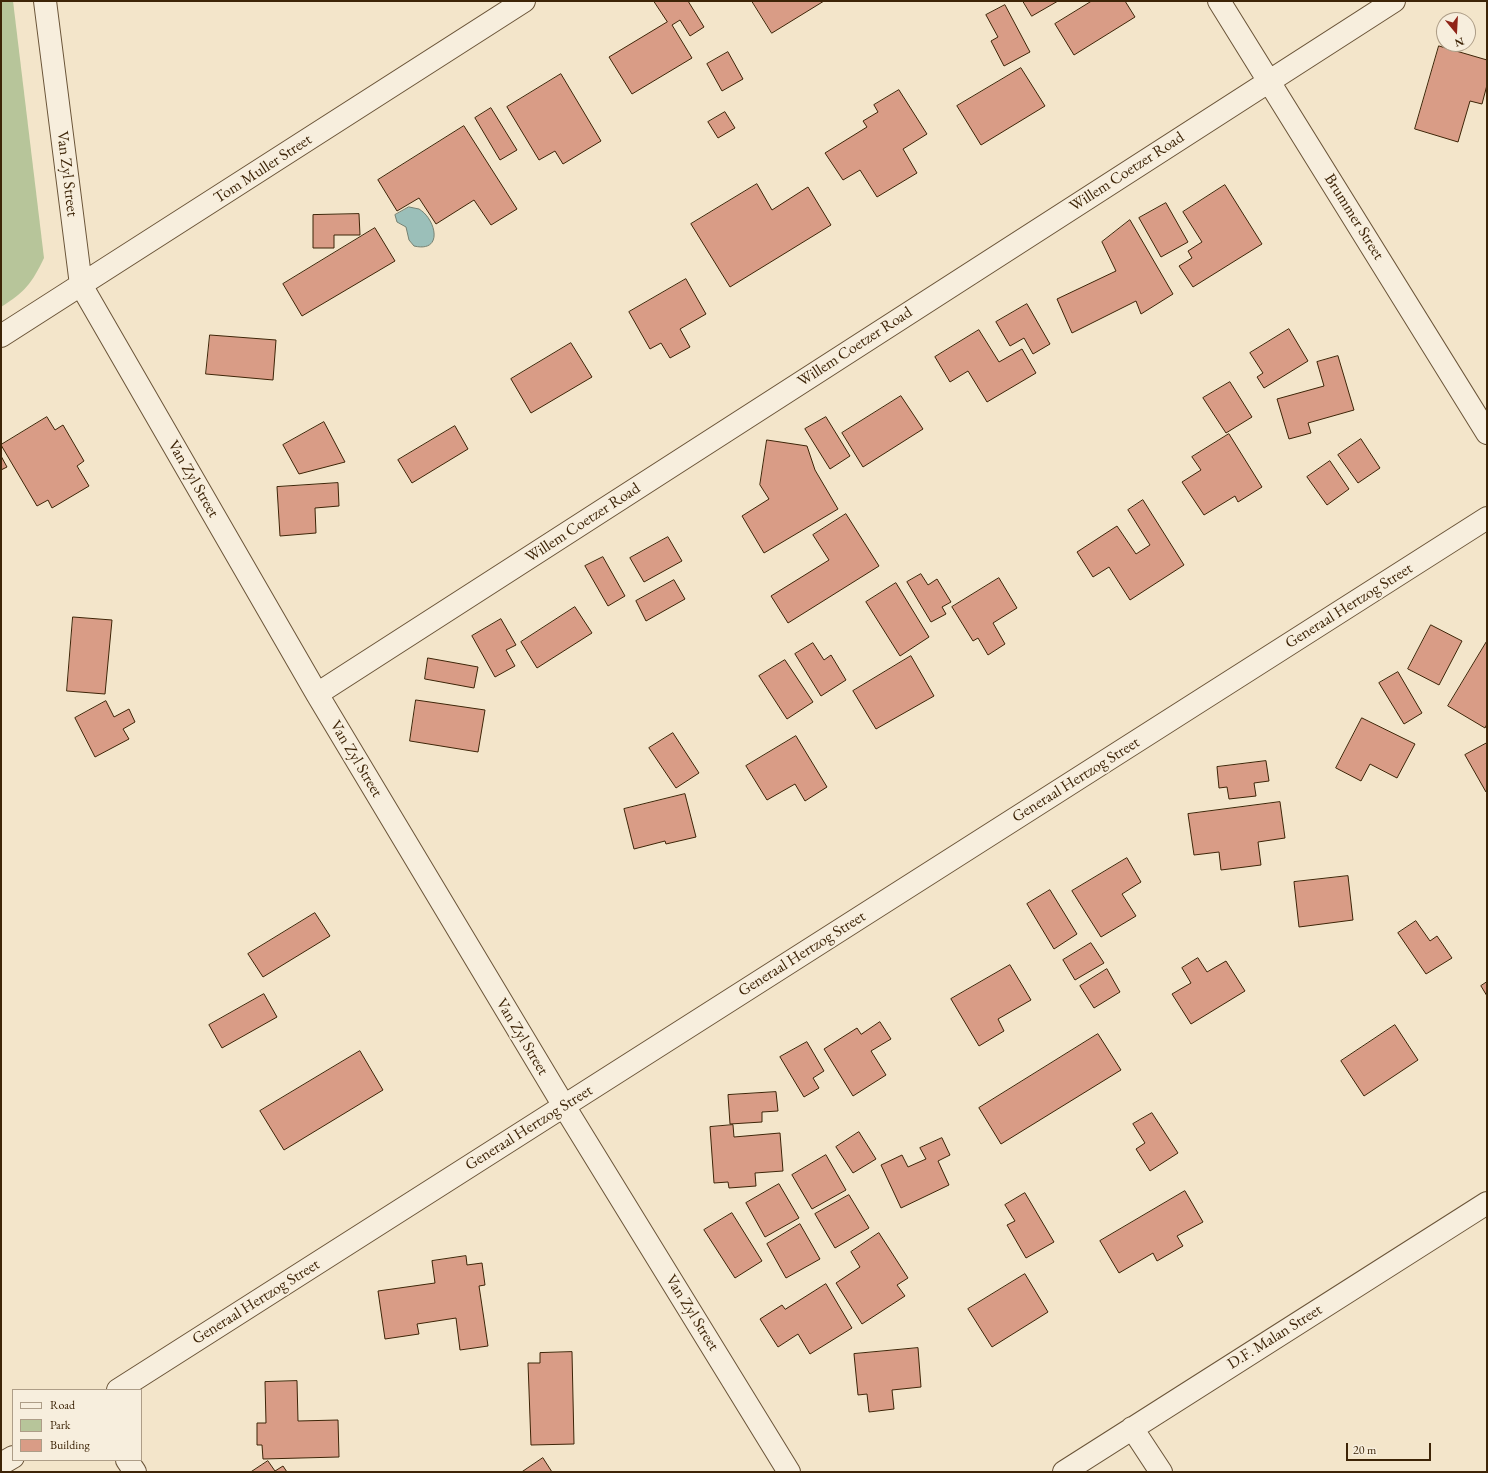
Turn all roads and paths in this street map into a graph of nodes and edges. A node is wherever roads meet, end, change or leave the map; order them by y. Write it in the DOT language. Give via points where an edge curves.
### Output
graph roads {
  1 [pos="45,1"];
  2 [pos="524,1"];
  3 [pos="1219,1"];
  4 [pos="1394,1"];
  5 [pos="1270,80"];
  6 [pos="81,285"];
  7 [pos="1,336"];
  8 [pos="1487,433"];
  9 [pos="1487,518"];
  10 [pos="317,694"];
  11 [pos="564,1106"];
  12 [pos="1487,1203"];
  13 [pos="120,1389"];
  14 [pos="1132,1428"];
  15 [pos="12,1458"];
  16 [pos="128,1461"];
  17 [pos="1,1464"];
  18 [pos="135,1472"];
  19 [pos="789,1472"];
  20 [pos="1064,1472"];
  21 [pos="1161,1472"];
  1 -- 6 [label="street, Van Zyl Street"];
  2 -- 6 [label="street, Tom Muller Street"];
  3 -- 5 [label="street, Brummer Street"];
  4 -- 5 [label="street, Willem Coetzer Road"];
  5 -- 8 [label="street, Brummer Street"];
  5 -- 10 [label="street, Willem Coetzer Road"];
  6 -- 7 [label="street, Tom Muller Street"];
  6 -- 10 [label="street, Van Zyl Street"];
  9 -- 11 [label="street, Generaal Hertzog Street"];
  10 -- 11 [label="street, Van Zyl Street"];
  11 -- 13 [label="street, Generaal Hertzog Street"];
  11 -- 19 [label="street, Van Zyl Street"];
  12 -- 14 [label="street, D.F. Malan Street"];
  14 -- 20 [label="street, D.F. Malan Street"];
  14 -- 21 [label="street"];
  15 -- 17 [label="street"];
  16 -- 18 [label="street"];
}
